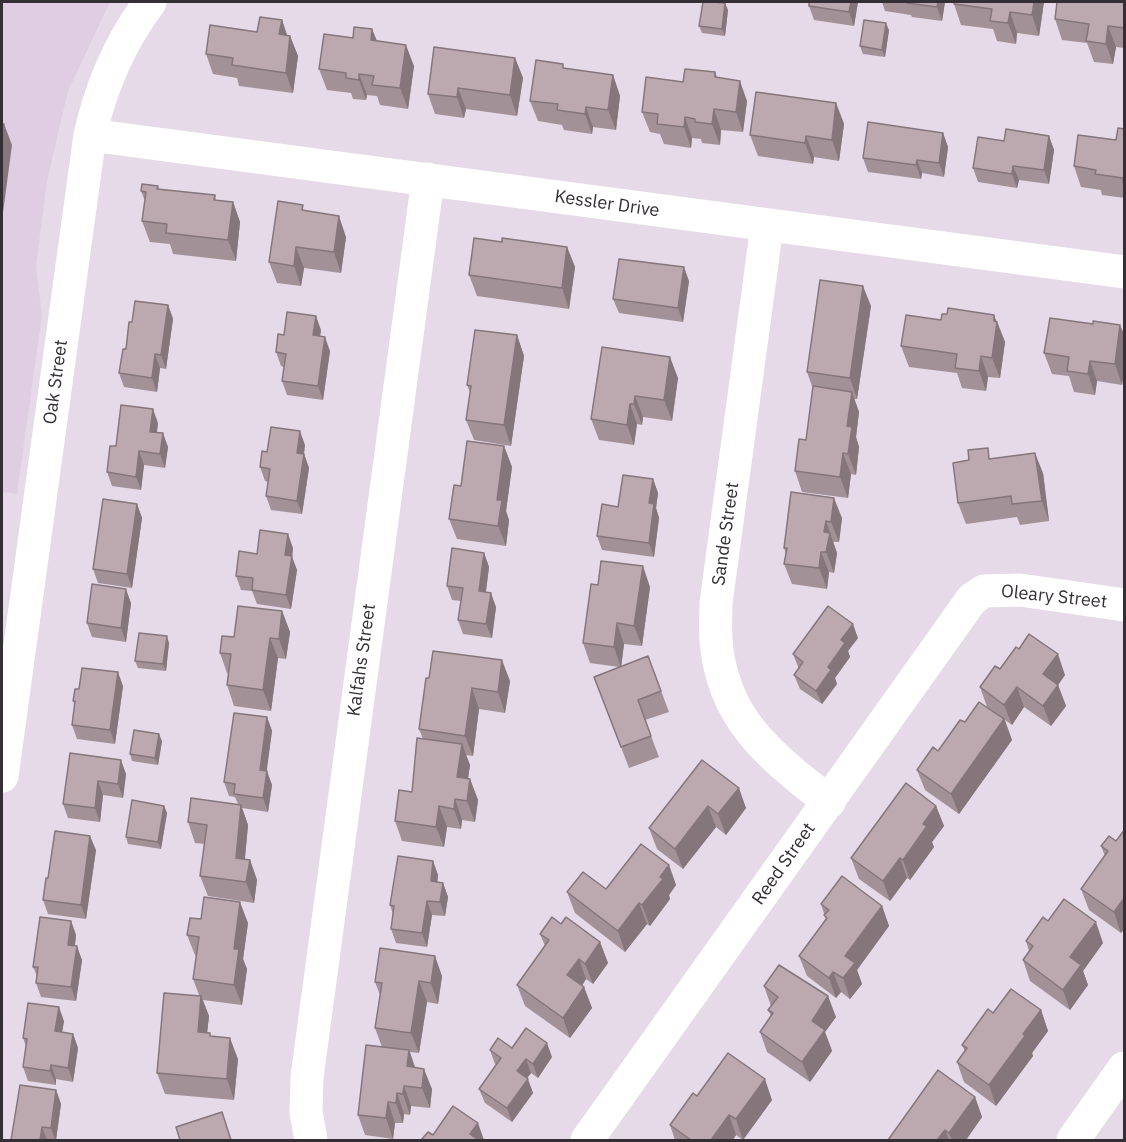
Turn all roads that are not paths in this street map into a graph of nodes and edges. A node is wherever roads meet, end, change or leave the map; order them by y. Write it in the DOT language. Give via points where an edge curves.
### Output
graph roads {
  1 [pos="150,2"];
  2 [pos="90,135"];
  3 [pos="428,179"];
  4 [pos="767,226"];
  5 [pos="1125,272"];
  6 [pos="984,591"];
  7 [pos="1125,605"];
  8 [pos="2,776"];
  9 [pos="829,802"];
  10 [pos="1125,1068"];
  11 [pos="311,1140"];
  12 [pos="587,1140"];
  13 [pos="1073,1140"];
  1 -- 2 [label="street, Oak Street" via="112,65"];
  2 -- 3 [label="street, Kessler Drive"];
  2 -- 8 [label="street, Oak Street"];
  3 -- 4 [label="street, Kessler Drive"];
  3 -- 11 [label="street, Kalfahs Street" via="307,1077 306,1112"];
  4 -- 5 [label="street, Kessler Drive"];
  4 -- 9 [label="street, Sande Street" via="716,603 716,640 728,693 756,740"];
  6 -- 7 [label="street, Oleary Street" via="1020,590"];
  6 -- 9 [label="street, Reed Street" via="972,598"];
  9 -- 12 [label="street, Reed Street"];
  10 -- 13 [label="street"];
}
